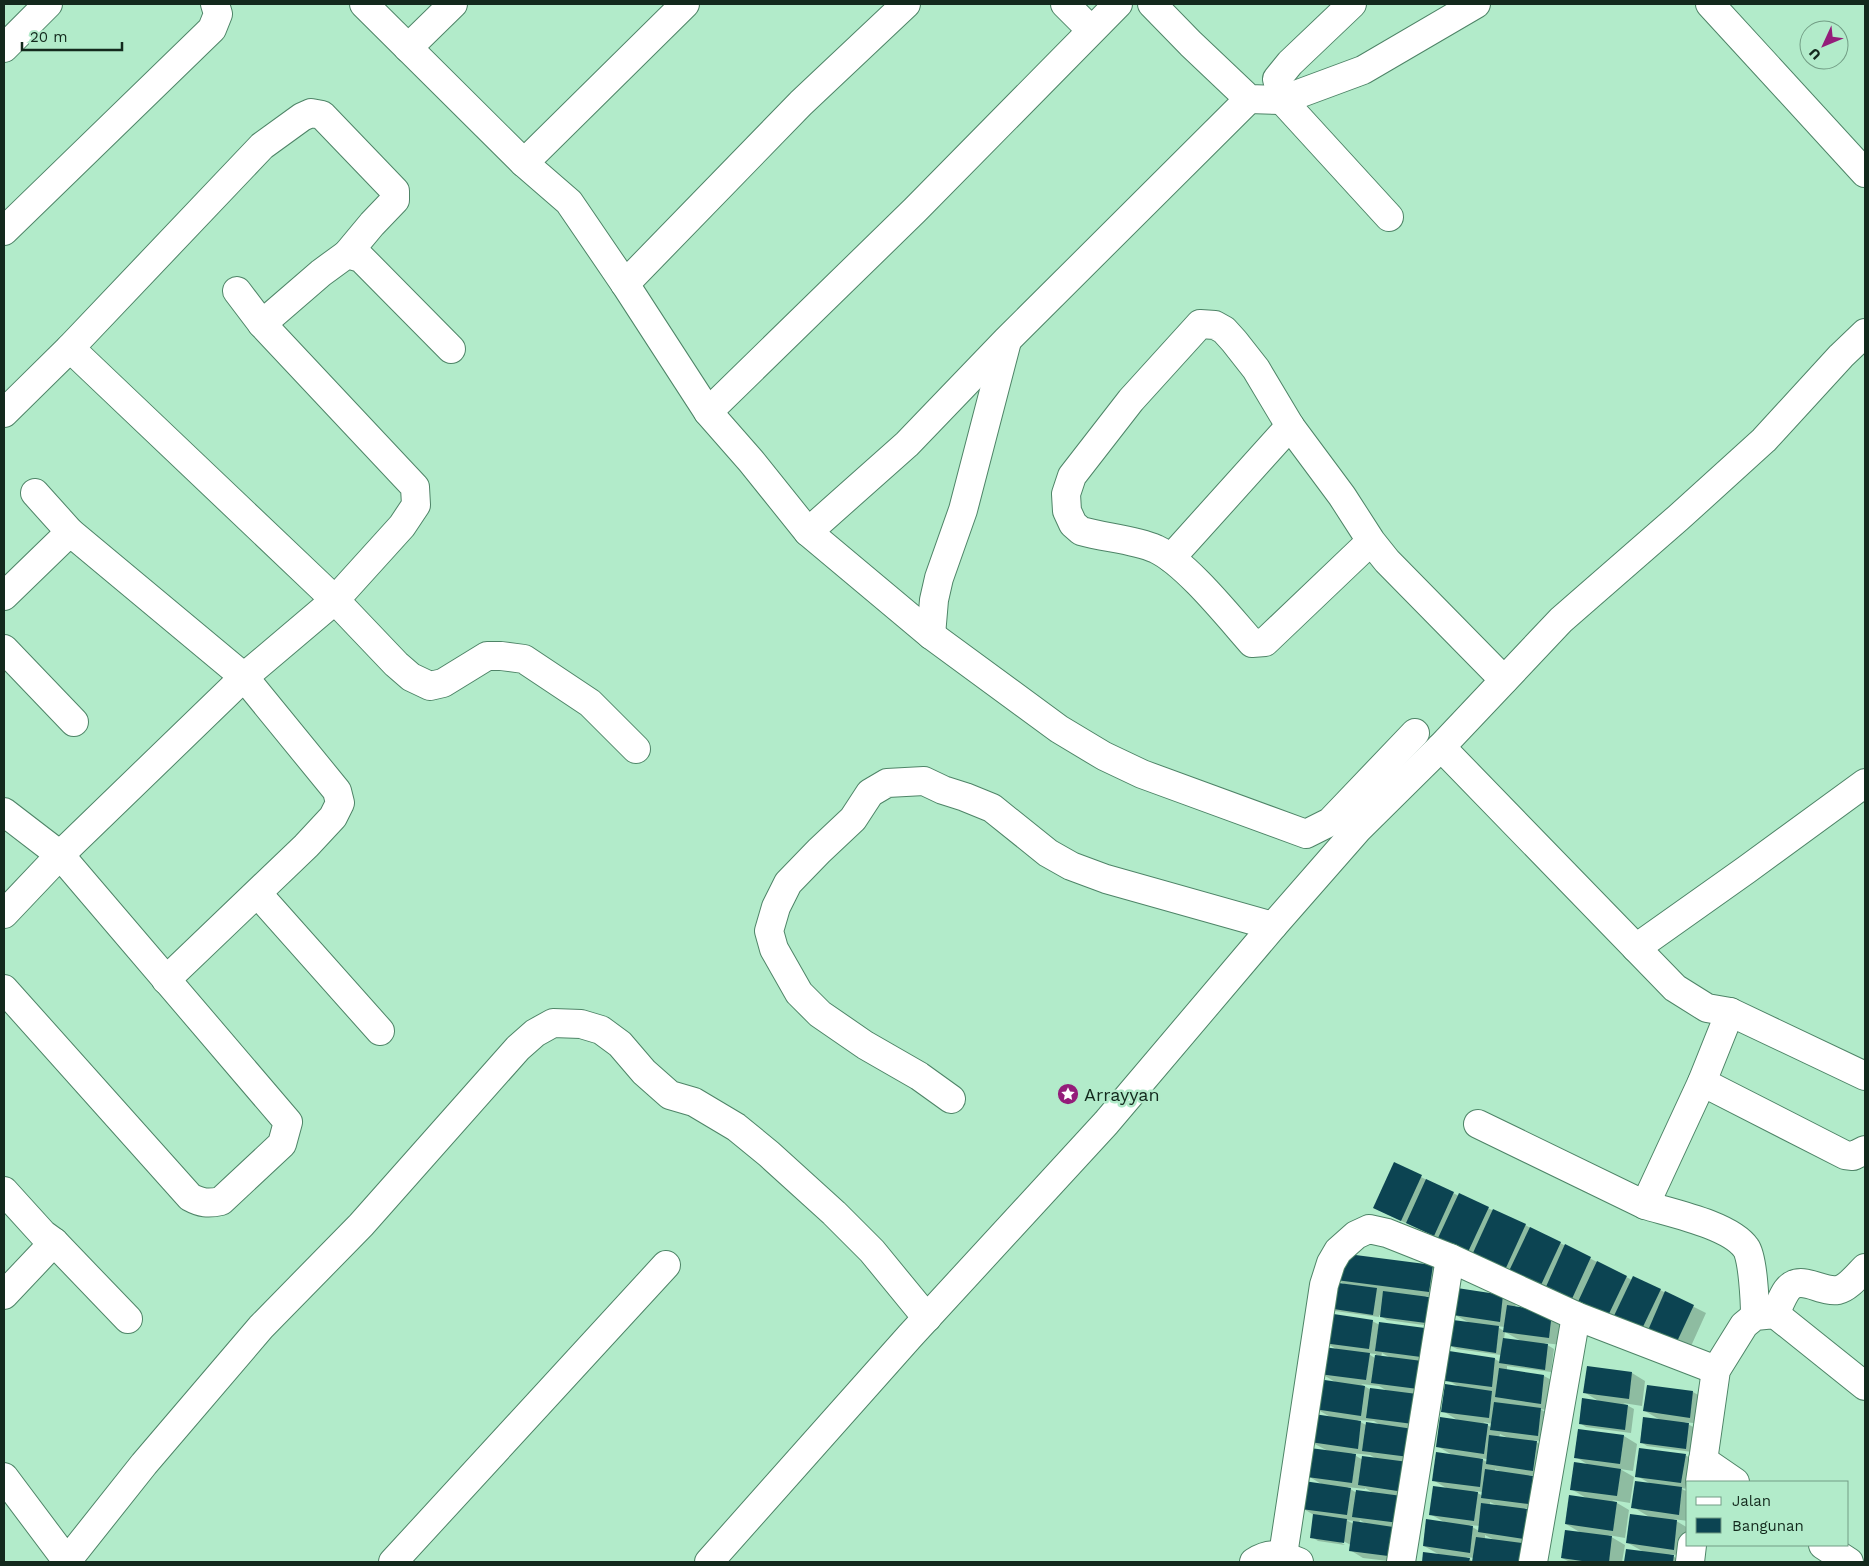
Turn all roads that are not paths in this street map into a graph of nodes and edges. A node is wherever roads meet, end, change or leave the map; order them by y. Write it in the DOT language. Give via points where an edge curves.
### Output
graph roads {
  1 [pos="48,4"];
  2 [pos="215,4"];
  3 [pos="364,4"];
  4 [pos="453,4"];
  5 [pos="686,4"];
  6 [pos="906,4"];
  7 [pos="1065,4"];
  8 [pos="1118,4"];
  9 [pos="1152,4"];
  10 [pos="1352,4"];
  11 [pos="1476,4"];
  12 [pos="1710,4"];
  13 [pos="1091,30"];
  14 [pos="4,48"];
  15 [pos="408,48"];
  16 [pos="1249,99"];
  17 [pos="1282,100"];
  18 [pos="524,163"];
  19 [pos="1865,173"];
  20 [pos="1389,217"];
  21 [pos="4,231"];
  22 [pos="347,254"];
  23 [pos="626,284"];
  24 [pos="237,292"];
  25 [pos="262,324"];
  26 [pos="1865,333"];
  27 [pos="1007,340"];
  28 [pos="70,348"];
  29 [pos="451,349"];
  30 [pos="708,412"];
  31 [pos="4,413"];
  32 [pos="1290,426"];
  33 [pos="36,494"];
  34 [pos="70,532"];
  35 [pos="808,532"];
  36 [pos="1371,541"];
  37 [pos="1171,558"];
  38 [pos="4,596"];
  39 [pos="335,600"];
  40 [pos="931,635"];
  41 [pos="4,649"];
  42 [pos="244,678"];
  43 [pos="1504,680"];
  44 [pos="74,722"];
  45 [pos="1415,733"];
  46 [pos="1441,747"];
  47 [pos="636,749"];
  48 [pos="1865,783"];
  49 [pos="4,812"];
  50 [pos="60,855"];
  51 [pos="258,894"];
  52 [pos="4,914"];
  53 [pos="1273,926"];
  54 [pos="1636,948"];
  55 [pos="166,980"];
  56 [pos="4,989"];
  57 [pos="1730,1012"];
  58 [pos="380,1032"];
  59 [pos="1865,1076"];
  60 [pos="1702,1082"];
  61 [pos="951,1099"];
  62 [pos="1478,1124"];
  63 [pos="1865,1150"];
  64 [pos="4,1191"];
  65 [pos="1645,1205"];
  66 [pos="54,1242"];
  67 [pos="1450,1258"];
  68 [pos="666,1265"];
  69 [pos="1865,1268"];
  70 [pos="4,1294"];
  71 [pos="1765,1315"];
  72 [pos="1576,1316"];
  73 [pos="927,1318"];
  74 [pos="128,1319"];
  75 [pos="1716,1370"];
  76 [pos="1865,1386"];
  77 [pos="1702,1471"];
  78 [pos="4,1477"];
  79 [pos="1732,1481"];
  80 [pos="1692,1546"];
  81 [pos="1825,1546"];
  82 [pos="1291,1559"];
  83 [pos="65,1562"];
  84 [pos="393,1562"];
  85 [pos="709,1562"];
  86 [pos="1254,1562"];
  87 [pos="1401,1562"];
  88 [pos="1533,1562"];
  89 [pos="1690,1562"];
  90 [pos="1849,1562"];
  1 -- 14 [label="street"];
  2 -- 21 [label="street" via="218,14 212,29"];
  3 -- 15 [label="street"];
  4 -- 15 [label="street"];
  5 -- 18 [label="street"];
  6 -- 23 [label="street" via="801,103"];
  7 -- 13 [label="street"];
  8 -- 13 [label="street"];
  9 -- 16 [label="street"];
  10 -- 17 [label="street" via="1290,62 1277,79"];
  11 -- 17 [label="street" via="1363,70"];
  12 -- 19 [label="street"];
  13 -- 30 [label="street" via="915,210"];
  15 -- 18 [label="street"];
  16 -- 17 [label="street"];
  16 -- 27 [label="street"];
  17 -- 20 [label="street"];
  18 -- 23 [label="street" via="569,202"];
  22 -- 25 [label="street"];
  22 -- 28 [label="street" via="395,200 395,191 322,115 311,113 262,146"];
  22 -- 29 [label="street" via="361,258"];
  23 -- 30 [label="street"];
  24 -- 25 [label="street"];
  25 -- 39 [label="street" via="415,487 416,505 402,526"];
  26 -- 43 [label="street" via="1764,440 1561,620"];
  27 -- 35 [label="street" via="907,444"];
  27 -- 40 [label="street" via="963,510 939,578"];
  28 -- 31 [label="street"];
  28 -- 39 [label="street"];
  30 -- 35 [label="street"];
  32 -- 36 [label="street"];
  32 -- 37 [label="street"];
  32 -- 37 [label="street" via="1256,369 1224,330 1215,325 1200,324 1131,400 1072,476 1066,494 1067,511 1073,524 1082,531 1156,549"];
  33 -- 34 [label="street"];
  34 -- 38 [label="street"];
  34 -- 42 [label="street"];
  35 -- 40 [label="street"];
  36 -- 37 [label="street" via="1264,642 1252,643"];
  36 -- 43 [label="street" via="1387,562"];
  39 -- 42 [label="street"];
  39 -- 47 [label="street" via="411,677 430,686 443,683 488,656 524,659 590,703"];
  40 -- 45 [label="street" via="1059,729 1104,756 1142,774 1306,834 1330,822"];
  41 -- 44 [label="street"];
  42 -- 50 [label="street"];
  42 -- 51 [label="street" via="337,791 340,803 333,816 306,846"];
  43 -- 46 [label="street"];
  46 -- 53 [label="street" via="1358,829"];
  46 -- 54 [label="street"];
  48 -- 54 [label="street"];
  49 -- 50 [label="street"];
  50 -- 52 [label="street"];
  50 -- 55 [label="street"];
  51 -- 55 [label="street"];
  51 -- 58 [label="street"];
  53 -- 61 [label="street" via="1071,866 1048,853 992,808 924,781 888,783 870,793 853,819 788,883 769,930 774,948 799,993 820,1014"];
  53 -- 73 [label="street" via="1106,1124"];
  54 -- 57 [label="street" via="1675,988 1707,1008"];
  55 -- 56 [label="street" via="288,1122 282,1144 228,1196 210,1204 190,1197"];
  57 -- 59 [label="street"];
  57 -- 60 [label="street"];
  60 -- 63 [label="street" via="1845,1155 1853,1156"];
  60 -- 65 [label="street"];
  62 -- 65 [label="street"];
  64 -- 66 [label="street"];
  65 -- 71 [label="street" via="1723,1231 1748,1249"];
  66 -- 70 [label="street"];
  66 -- 74 [label="street"];
  67 -- 72 [label="street"];
  67 -- 82 [label="street" via="1369,1229 1356,1235 1338,1251 1331,1263 1324,1285"];
  67 -- 87 [label="street"];
  68 -- 84 [label="street"];
  69 -- 71 [label="street" via="1839,1290 1796,1283"];
  71 -- 75 [label="street" via="1744,1325"];
  71 -- 76 [label="street"];
  72 -- 75 [label="street"];
  72 -- 88 [label="street"];
  73 -- 83 [label="street" via="872,1251 834,1213 736,1127 694,1102 670,1095 620,1044 601,1030 581,1024 553,1023 518,1048 361,1225 261,1327"];
  73 -- 85 [label="street"];
  75 -- 77 [label="street"];
  77 -- 79 [label="street"];
  78 -- 83 [label="street"];
  80 -- 89 [label="street"];
  81 -- 90 [label="street"];
  82 -- 86 [label="street" via="1269,1555"];
}
